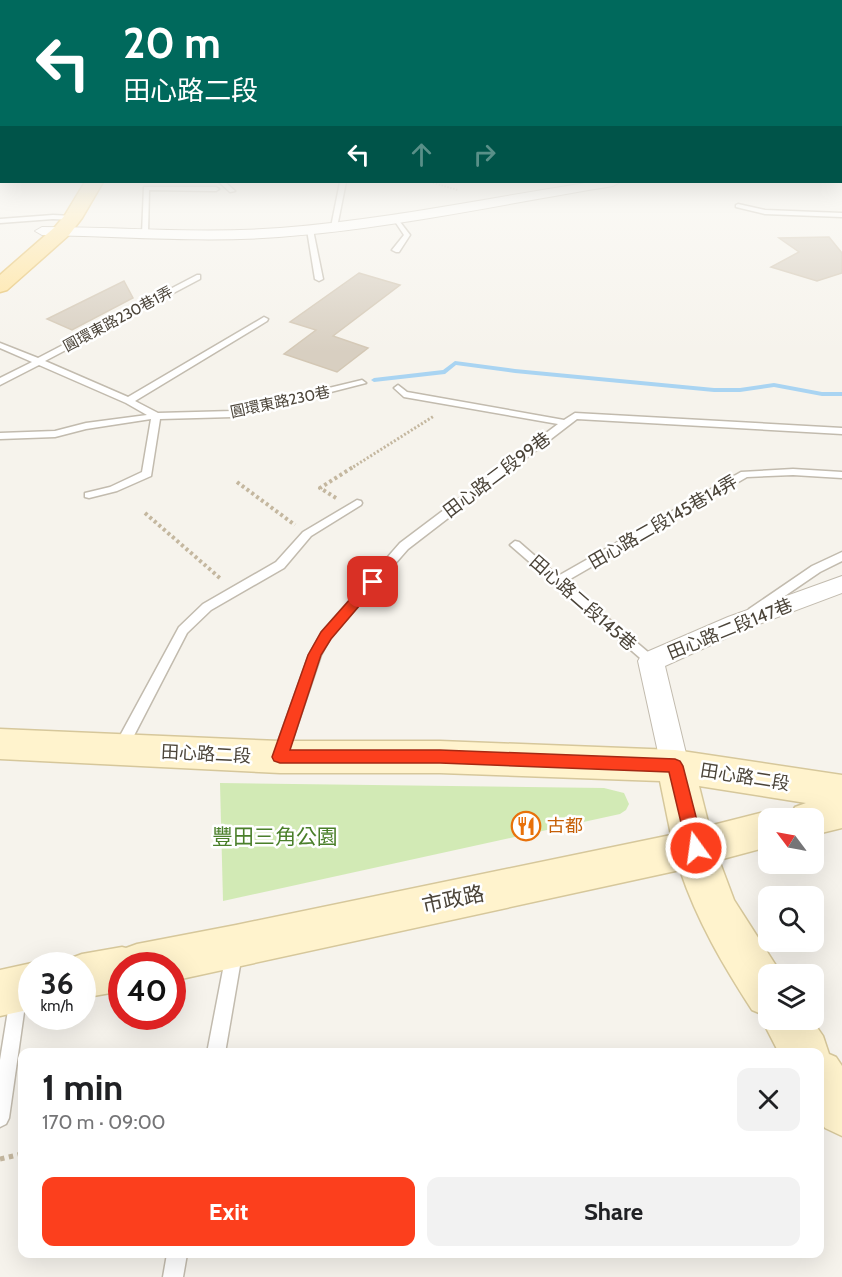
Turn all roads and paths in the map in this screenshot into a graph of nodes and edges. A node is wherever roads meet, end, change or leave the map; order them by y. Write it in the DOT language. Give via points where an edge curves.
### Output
graph roads {
  1 [pos="45,234"];
  2 [pos="48,234"];
  3 [pos="141,234"];
  4 [pos="145,234"];
  5 [pos="253,234"];
  6 [pos="311,234"];
  7 [pos="406,234"];
  8 [pos="396,250"];
  9 [pos="0,268"];
  10 [pos="197,277"];
  11 [pos="320,279"];
  12 [pos="0,286"];
  13 [pos="264,319"];
  14 [pos="0,345"];
  15 [pos="39,361"];
  16 [pos="0,382"];
  17 [pos="362,383"];
  18 [pos="398,388"];
  19 [pos="129,401"];
  20 [pos="442,411"];
  21 [pos="156,416"];
  22 [pos="566,423"];
  23 [pos="842,431"];
  24 [pos="0,436"];
  25 [pos="842,475"];
  26 [pos="237,482"];
  27 [pos="89,495"];
  28 [pos="353,505"];
  29 [pos="144,513"];
  30 [pos="307,534"];
  31 [pos="515,545"];
  32 [pos="842,556"];
  33 [pos="558,581"];
  34 [pos="842,584"];
  35 [pos="235,591"];
  36 [pos="737,623"];
  37 [pos="651,661"];
  38 [pos="0,744"];
  39 [pos="119,750"];
  40 [pos="280,757"];
  41 [pos="675,766"];
  42 [pos="842,792"];
  43 [pos="842,811"];
  44 [pos="824,815"];
  45 [pos="758,832"];
  46 [pos="696,848"];
  47 [pos="236,947"];
  48 [pos="186,957"];
  49 [pos="758,978"];
  50 [pos="17,989"];
  51 [pos="791,1030"];
  52 [pos="217,1048"];
  53 [pos="803,1048"];
  54 [pos="824,1082"];
  55 [pos="842,1111"];
  56 [pos="0,1119"];
  57 [pos="18,1155"];
  58 [pos="0,1159"];
  59 [pos="176,1258"];
  60 [pos="173,1277"];
  1 -- 9 [label="main road"];
  2 -- 12 [label="main road"];
  3 -- 4 [label="street"];
  4 -- 5 [label="street"];
  6 -- 11 [label="lane"];
  7 -- 8 [label="lane"];
  10 -- 15 [label="lane, 圓環東路230巷1弄"];
  13 -- 19 [label="lane"];
  14 -- 15 [label="lane"];
  15 -- 16 [label="lane, 圓環東路230巷1弄"];
  15 -- 19 [label="lane"];
  17 -- 21 [label="lane, 圓環東路230巷" via="233,414"];
  18 -- 22 [label="lane" via="404,394"];
  19 -- 21 [label="lane"];
  20 -- 28 [label="path" via="320,488"];
  21 -- 24 [label="lane, 圓環東路230巷" via="55,434"];
  21 -- 27 [label="lane" via="147,474"];
  22 -- 23 [label="lane, 田心路二段99巷" via="575,416"];
  22 -- 40 [label="lane, 田心路二段99巷" via="404,546 326,635 315,655"];
  25 -- 33 [label="lane, 田心路二段145巷14弄" via="745,474"];
  26 -- 30 [label="path"];
  28 -- 30 [label="lane"];
  29 -- 35 [label="path"];
  30 -- 35 [label="lane" via="280,565"];
  31 -- 33 [label="lane, 田心路二段145巷"];
  32 -- 36 [label="lane" via="816,569"];
  33 -- 37 [label="lane, 田心路二段145巷"];
  34 -- 36 [label="street, 田心路二段147巷"];
  35 -- 39 [label="lane" via="207,608 183,630"];
  36 -- 37 [label="street, 田心路二段147巷"];
  37 -- 41 [label="street, 田心路二段147巷"];
  38 -- 39 [label="street, 田心路二段"];
  39 -- 40 [label="street, 田心路二段"];
  40 -- 41 [label="street, 田心路二段" via="440,757"];
  41 -- 42 [label="street, 田心路二段"];
  41 -- 46 [label="street"];
  43 -- 44 [label="street"];
  45 -- 46 [label="street, 市政路"];
  46 -- 47 [label="street, 市政路"];
  46 -- 49 [label="street" via="720,917"];
  47 -- 48 [label="street, 市政路"];
  47 -- 52 [label="lane"];
  50 -- 56 [label="lane"];
  51 -- 53 [label="street"];
  54 -- 55 [label="street"];
  57 -- 58 [label="path"];
  59 -- 60 [label="lane"];
}
